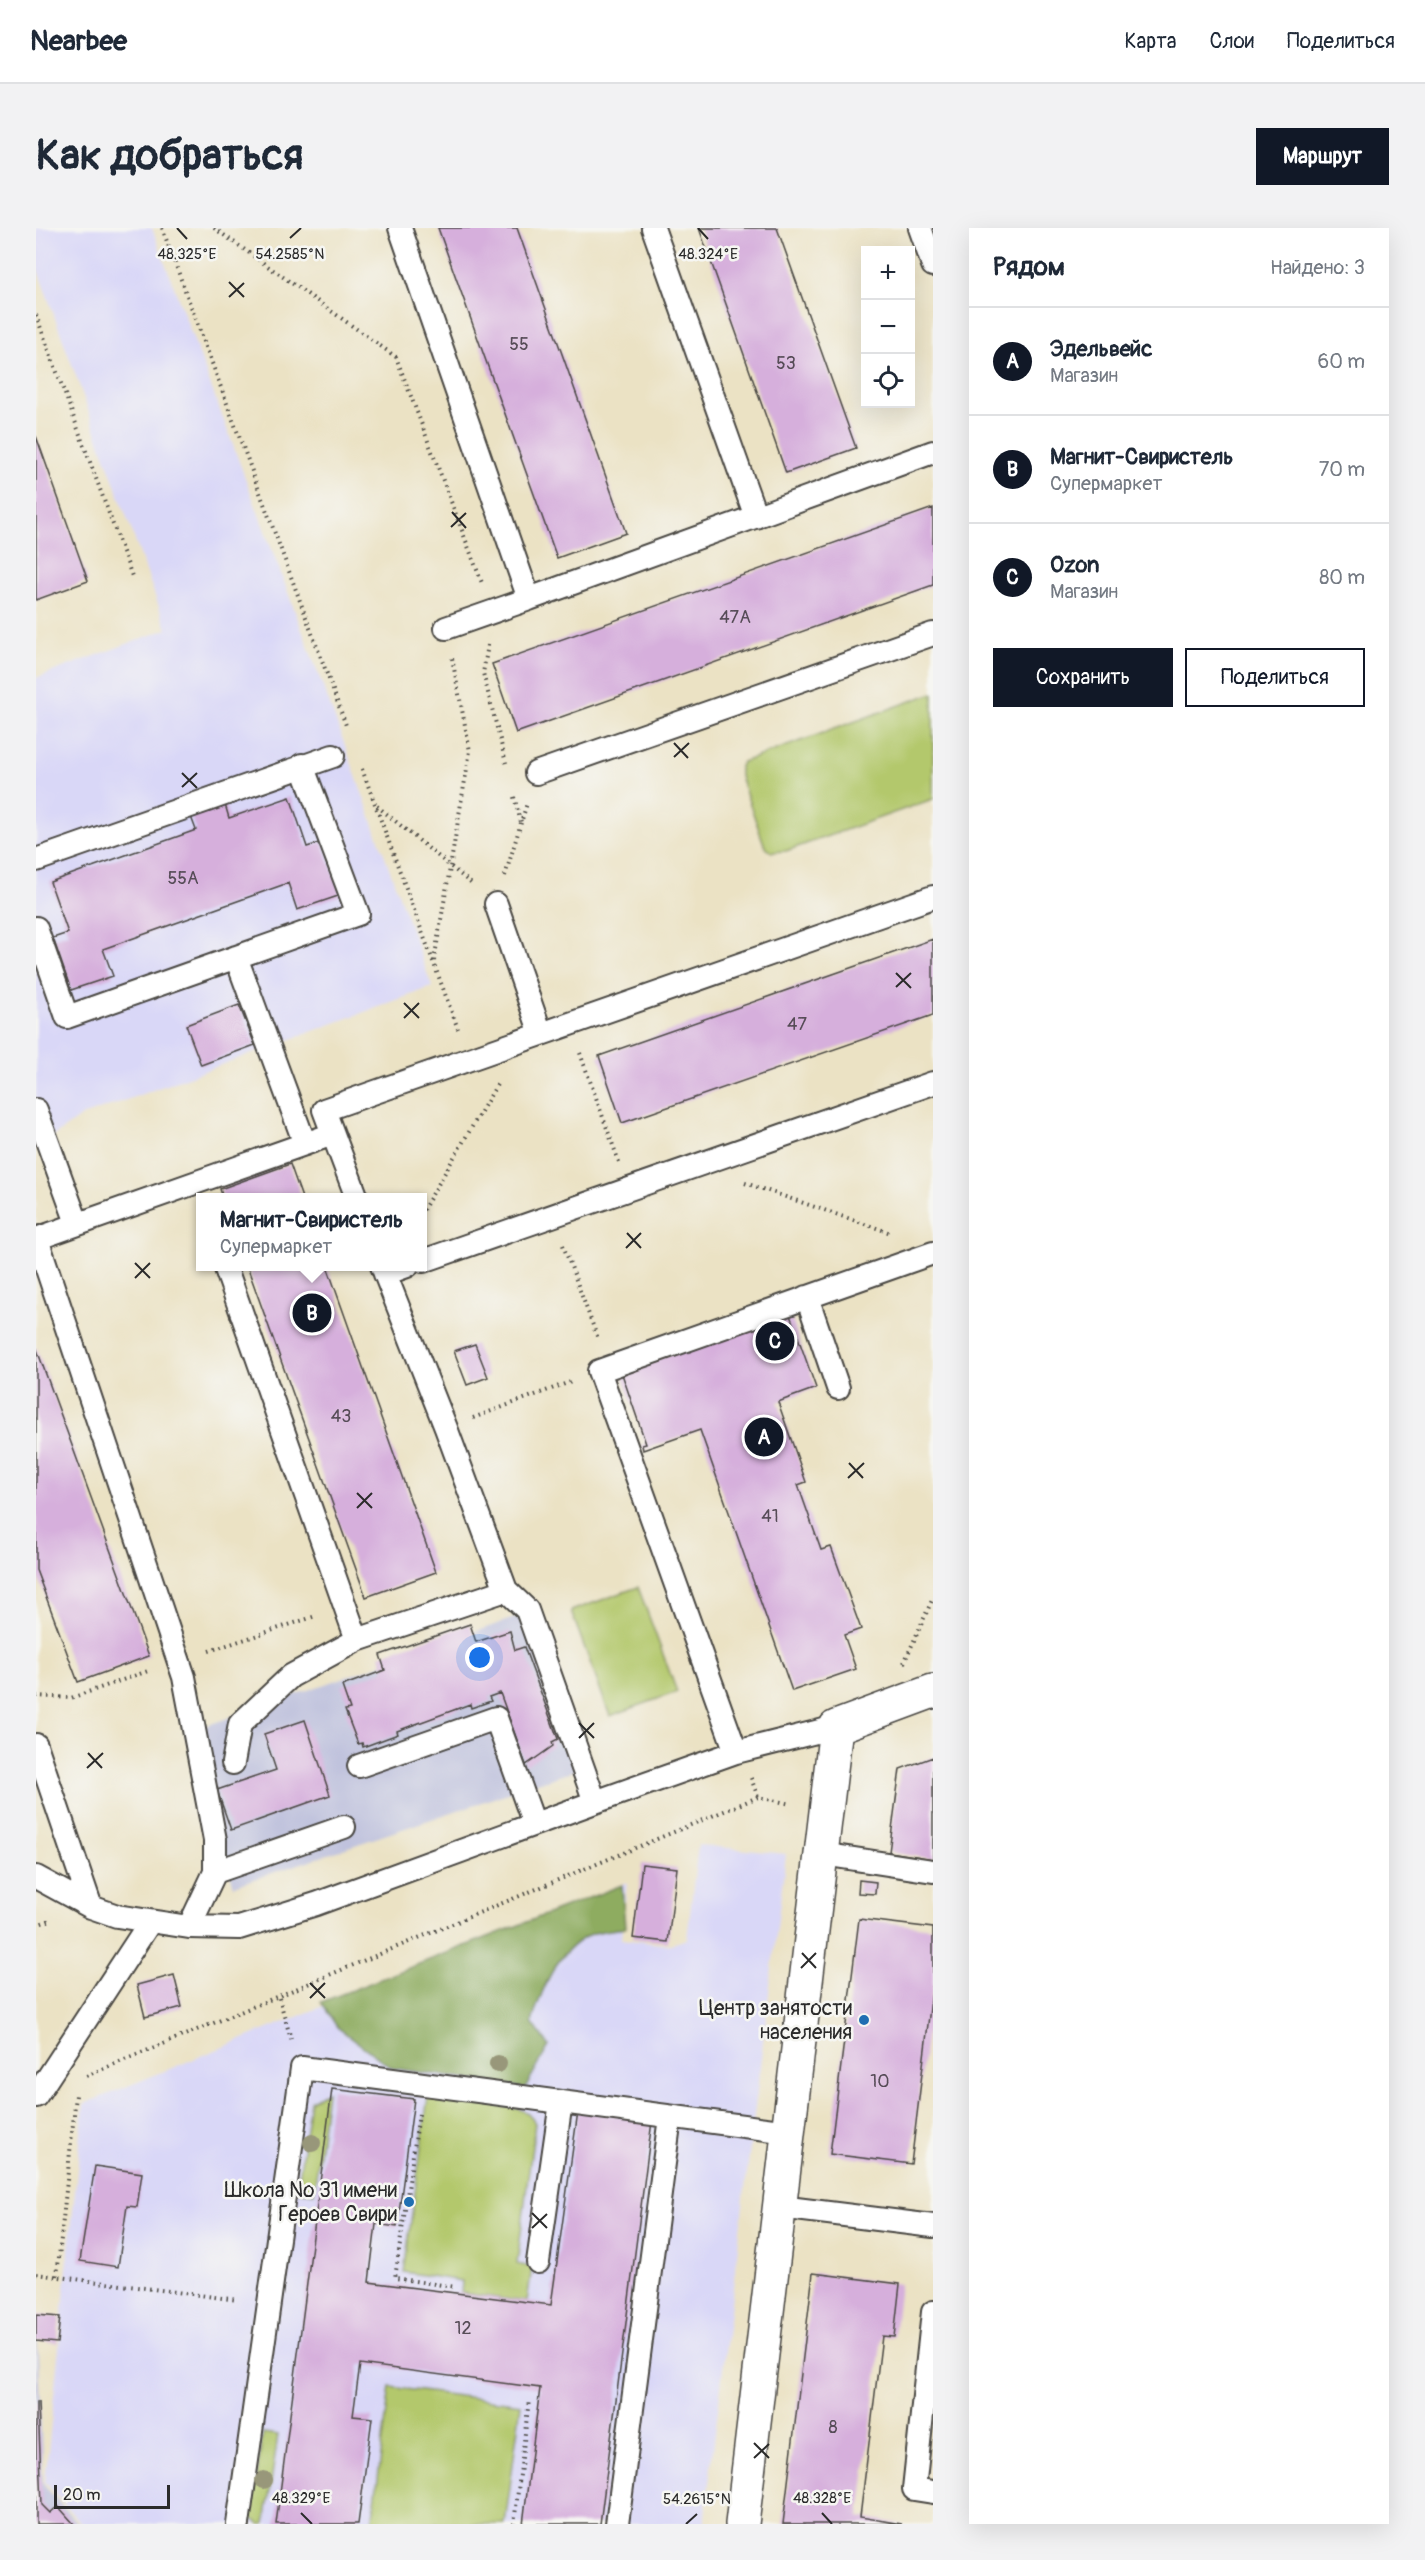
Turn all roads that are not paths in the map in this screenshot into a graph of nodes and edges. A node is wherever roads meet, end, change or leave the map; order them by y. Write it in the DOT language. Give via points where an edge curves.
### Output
graph roads {
  1 [pos="400,228"];
  2 [pos="653,228"];
  3 [pos="920,228"];
  4 [pos="933,265"];
  5 [pos="933,452"];
  6 [pos="756,517"];
  7 [pos="529,599"];
  8 [pos="446,628"];
  9 [pos="933,634"];
  10 [pos="333,756"];
  11 [pos="302,765"];
  12 [pos="536,773"];
  13 [pos="36,860"];
  14 [pos="933,897"];
  15 [pos="496,904"];
  16 [pos="36,928"];
  17 [pos="236,957"];
  18 [pos="533,1036"];
  19 [pos="933,1083"];
  20 [pos="36,1110"];
  21 [pos="333,1134"];
  22 [pos="305,1144"];
  23 [pos="198,1191"];
  24 [pos="355,1193"];
  25 [pos="77,1223"];
  26 [pos="37,1239"];
  27 [pos="933,1253"];
  28 [pos="427,1260"];
  29 [pos="227,1271"];
  30 [pos="384,1271"];
  31 [pos="807,1297"];
  32 [pos="838,1388"];
  33 [pos="506,1590"];
  34 [pos="357,1640"];
  35 [pos="933,1691"];
  36 [pos="836,1726"];
  37 [pos="36,1745"];
  38 [pos="736,1752"];
  39 [pos="233,1763"];
  40 [pos="359,1766"];
  41 [pos="595,1802"];
  42 [pos="534,1824"];
  43 [pos="344,1827"];
  44 [pos="822,1854"];
  45 [pos="933,1871"];
  46 [pos="215,1872"];
  47 [pos="36,1877"];
  48 [pos="91,1907"];
  49 [pos="150,1923"];
  50 [pos="189,1927"];
  51 [pos="36,2096"];
  52 [pos="561,2102"];
  53 [pos="670,2116"];
  54 [pos="789,2132"];
  55 [pos="780,2207"];
  56 [pos="933,2226"];
  57 [pos="538,2262"];
  58 [pos="933,2312"];
  59 [pos="933,2492"];
  60 [pos="238,2524"];
  61 [pos="617,2524"];
  62 [pos="742,2524"];
  1 -- 7 [label="lane"];
  2 -- 6 [label="lane"];
  3 -- 4 [label="lane"];
  5 -- 6 [label="lane"];
  6 -- 7 [label="lane"];
  7 -- 8 [label="lane"];
  9 -- 12 [label="lane"];
  10 -- 11 [label="lane"];
  11 -- 13 [label="lane"];
  11 -- 17 [label="lane" via="358,914"];
  14 -- 18 [label="lane"];
  15 -- 18 [label="lane"];
  16 -- 17 [label="lane" via="68,1017"];
  17 -- 22 [label="lane"];
  18 -- 21 [label="lane" via="324,1110"];
  19 -- 28 [label="lane"];
  20 -- 25 [label="lane"];
  21 -- 22 [label="lane"];
  21 -- 24 [label="lane"];
  22 -- 23 [label="lane"];
  23 -- 25 [label="lane"];
  25 -- 26 [label="lane"];
  26 -- 46 [label="lane" via="184,1677 215,1840"];
  27 -- 31 [label="lane"];
  29 -- 34 [label="lane"];
  30 -- 33 [label="lane"];
  31 -- 32 [label="lane"];
  31 -- 38 [label="lane" via="604,1369"];
  33 -- 34 [label="lane"];
  33 -- 41 [label="lane" via="527,1610"];
  34 -- 39 [label="lane" via="291,1676 240,1725"];
  35 -- 36 [label="street"];
  36 -- 38 [label="lane"];
  36 -- 44 [label="street"];
  37 -- 48 [label="lane"];
  38 -- 41 [label="lane"];
  40 -- 42 [label="lane" via="496,1718"];
  41 -- 42 [label="lane"];
  42 -- 50 [label="lane" via="239,1928"];
  43 -- 46 [label="lane"];
  44 -- 45 [label="lane"];
  44 -- 54 [label="street"];
  46 -- 50 [label="lane"];
  47 -- 48 [label="lane"];
  48 -- 49 [label="lane"];
  49 -- 50 [label="lane"];
  49 -- 51 [label="lane"];
  52 -- 53 [label="lane"];
  52 -- 57 [label="lane"];
  52 -- 60 [label="lane" via="302,2068"];
  53 -- 54 [label="lane"];
  53 -- 61 [label="lane"];
  54 -- 55 [label="street"];
  55 -- 56 [label="lane"];
  55 -- 62 [label="street"];
  58 -- 59 [label="lane" via="914,2489"];
}
